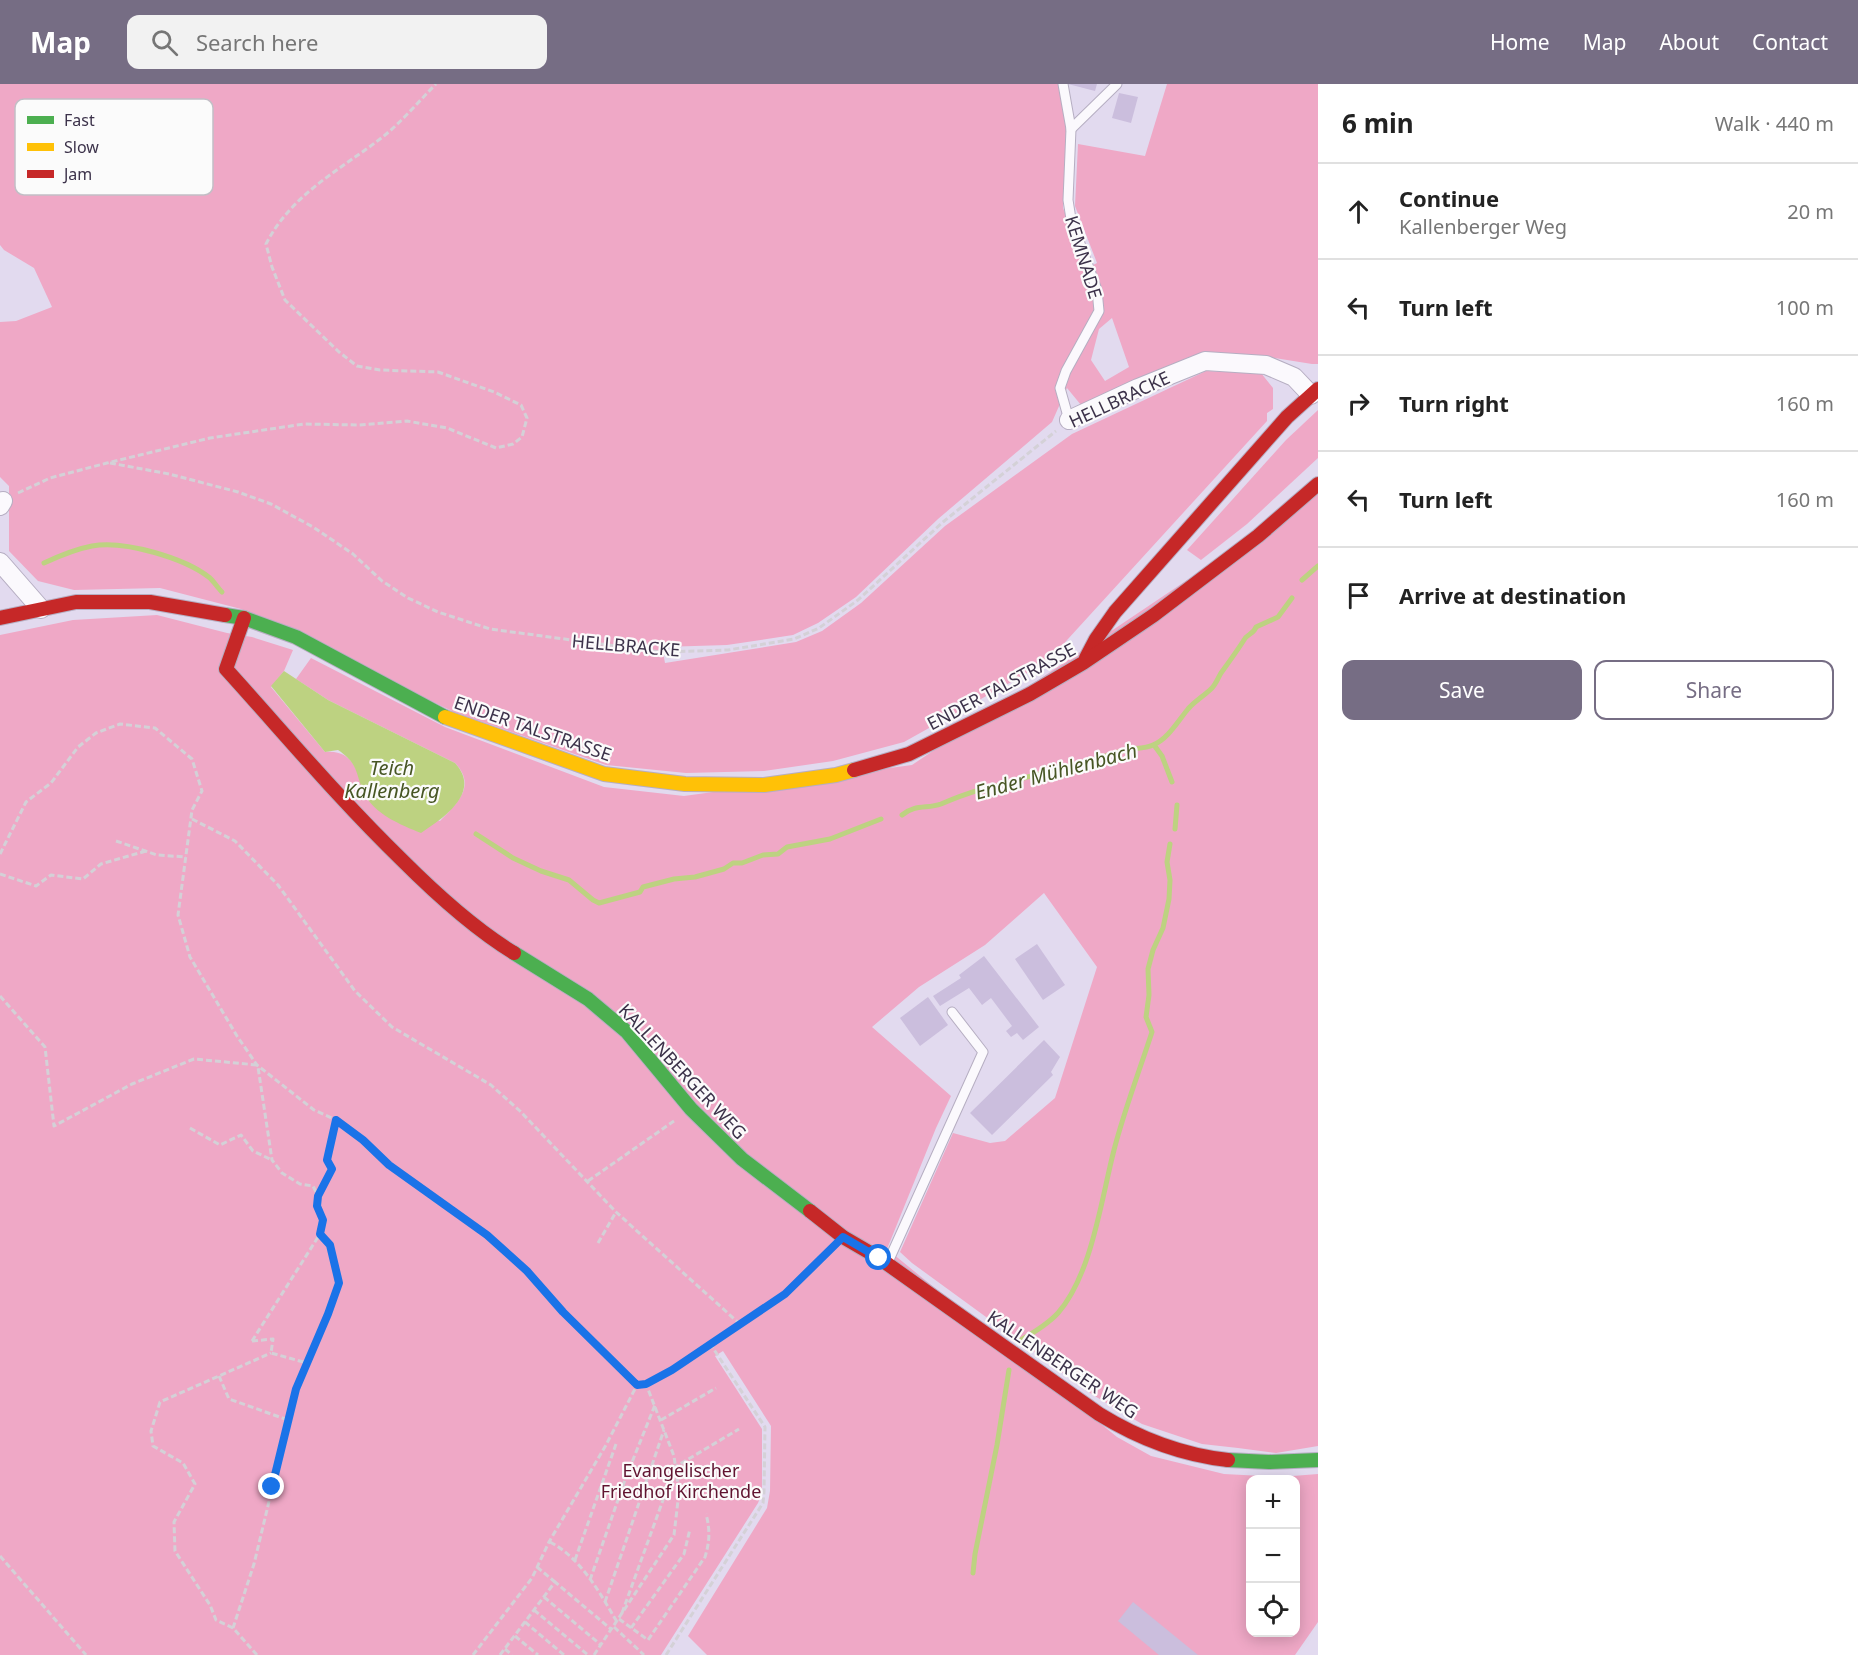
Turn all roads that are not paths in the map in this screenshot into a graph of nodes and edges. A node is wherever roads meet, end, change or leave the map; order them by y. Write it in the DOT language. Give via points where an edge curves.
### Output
graph roads {
  1 [pos="1063,84"];
  2 [pos="1117,84"];
  3 [pos="1071,129"];
  4 [pos="1315,392"];
  5 [pos="1069,420"];
  6 [pos="1318,484"];
  7 [pos="0,562"];
  8 [pos="41,609"];
  9 [pos="0,618"];
  10 [pos="244,618"];
  11 [pos="1083,663"];
  12 [pos="952,1012"];
  13 [pos="887,1264"];
  14 [pos="1318,1460"];
  1 -- 3 [label="lane, KEMNADE"];
  2 -- 3 [label="lane"];
  3 -- 5 [label="lane, KEMNADE" via="1068,200 1097,290 1099,311 1060,388"];
  4 -- 5 [label="street, HELLBRACKE" via="1294,377 1266,365 1205,361"];
  4 -- 11 [label="main road" via="1287,417 1115,612"];
  6 -- 11 [label="main road, ENDER TALSTRASSE" via="1208,576"];
  7 -- 8 [label="street"];
  8 -- 9 [label="main road, ENDER TALSTRASSE"];
  8 -- 10 [label="main road, ENDER TALSTRASSE" via="76,602 150,602"];
  10 -- 11 [label="main road, ENDER TALSTRASSE" via="296,637 452,721 604,774 685,784 764,785 836,775 909,754"];
  10 -- 13 [label="main road, KALLENBERGER WEG" via="226,669 368,827 426,884 492,939 588,999 627,1032 691,1109 742,1159 843,1237"];
  12 -- 13 [label="lane" via="982,1052"];
  13 -- 14 [label="main road, KALLENBERGER WEG" via="1085,1405 1129,1431 1198,1456 1277,1464"];
}
